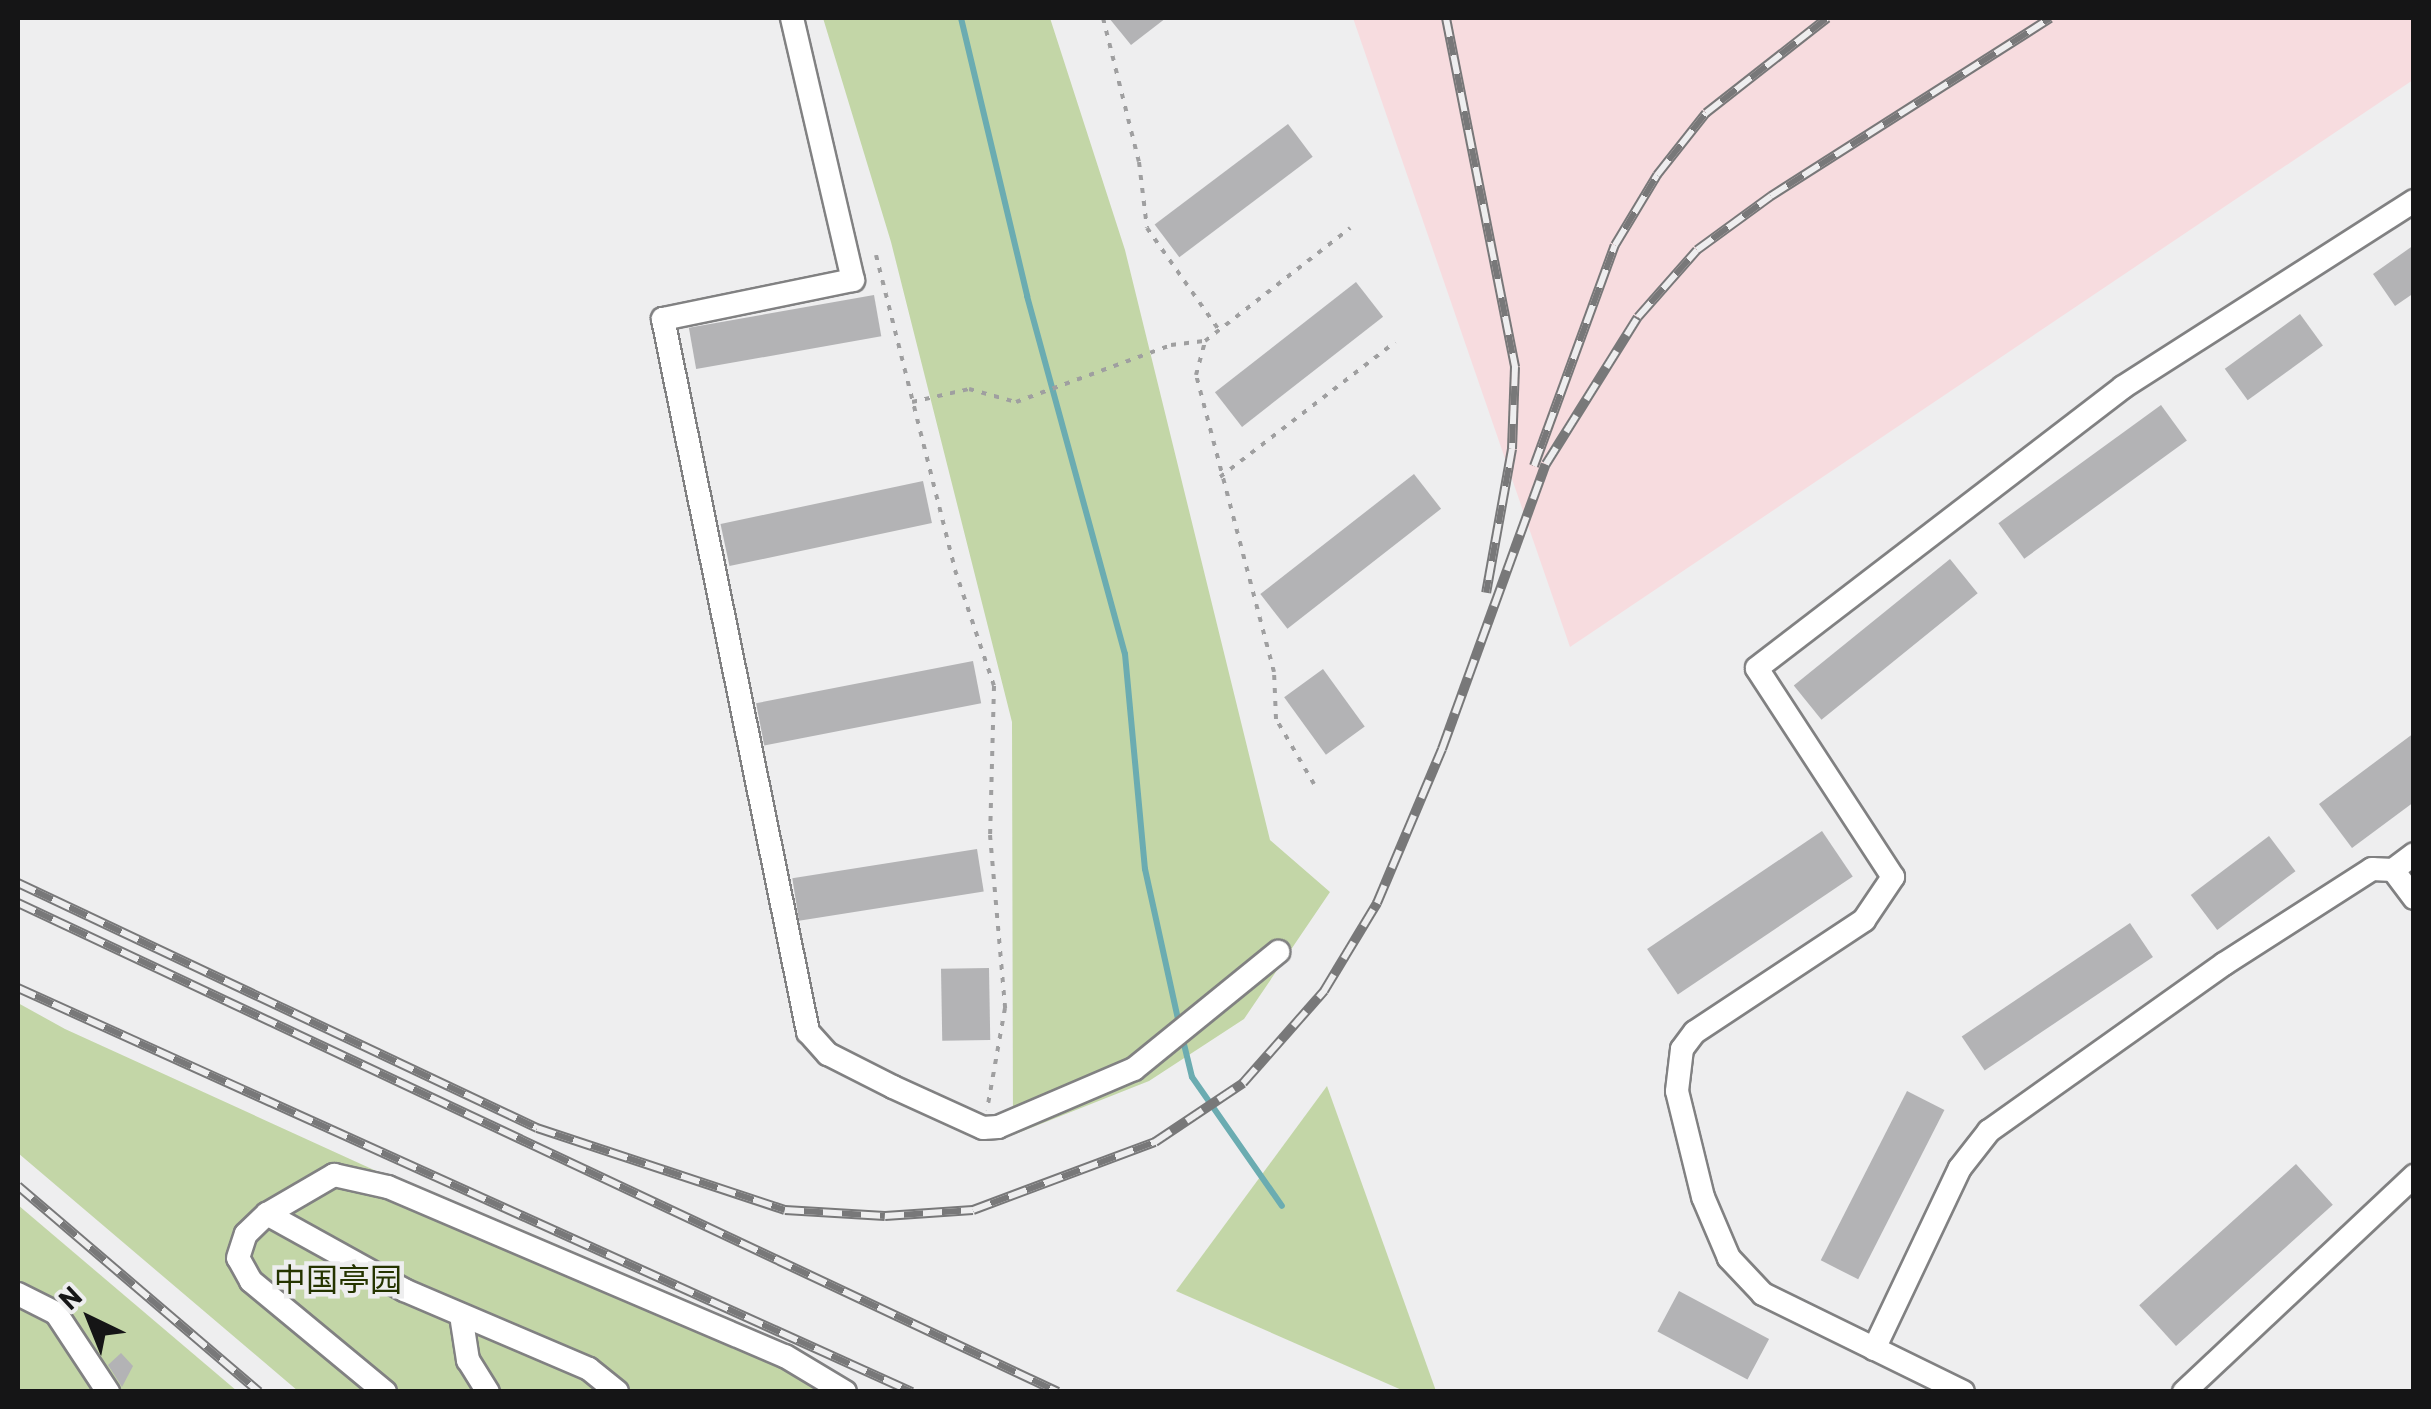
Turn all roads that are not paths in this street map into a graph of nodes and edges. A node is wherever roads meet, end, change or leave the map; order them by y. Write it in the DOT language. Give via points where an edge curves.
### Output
graph roads {
  1 [pos="792,18"];
  2 [pos="2414,202"];
  3 [pos="2414,854"];
  4 [pos="2393,870"];
  5 [pos="2414,898"];
  6 [pos="1278,952"];
  7 [pos="2414,1176"];
  8 [pos="266,1214"];
  9 [pos="18,1294"];
  10 [pos="461,1314"];
  11 [pos="1874,1349"];
  12 [pos="107,1391"];
  13 [pos="385,1392"];
  14 [pos="488,1392"];
  15 [pos="616,1392"];
  16 [pos="845,1392"];
  17 [pos="1964,1392"];
  18 [pos="2184,1392"];
  1 -- 6 [label="street" via="853,280 663,318 808,1032 828,1054 983,1128 1079,1096 1150,1057"];
  2 -- 11 [label="street" via="2123,386 1757,668 1893,876 1864,920 1688,1040 1678,1062 1677,1090 1703,1198 1739,1272 1783,1306"];
  3 -- 4 [label="street"];
  4 -- 5 [label="street"];
  4 -- 11 [label="street" via="2372,869 2224,964 1990,1131 1960,1168"];
  7 -- 18 [label="street"];
  8 -- 10 [label="street"];
  8 -- 13 [label="street" via="240,1245 242,1271"];
  8 -- 16 [label="street" via="318,1180 367,1180 785,1356"];
  9 -- 12 [label="street" via="56,1314"];
  10 -- 14 [label="street" via="468,1360"];
  10 -- 15 [label="street" via="589,1369"];
  11 -- 17 [label="street"];
}
